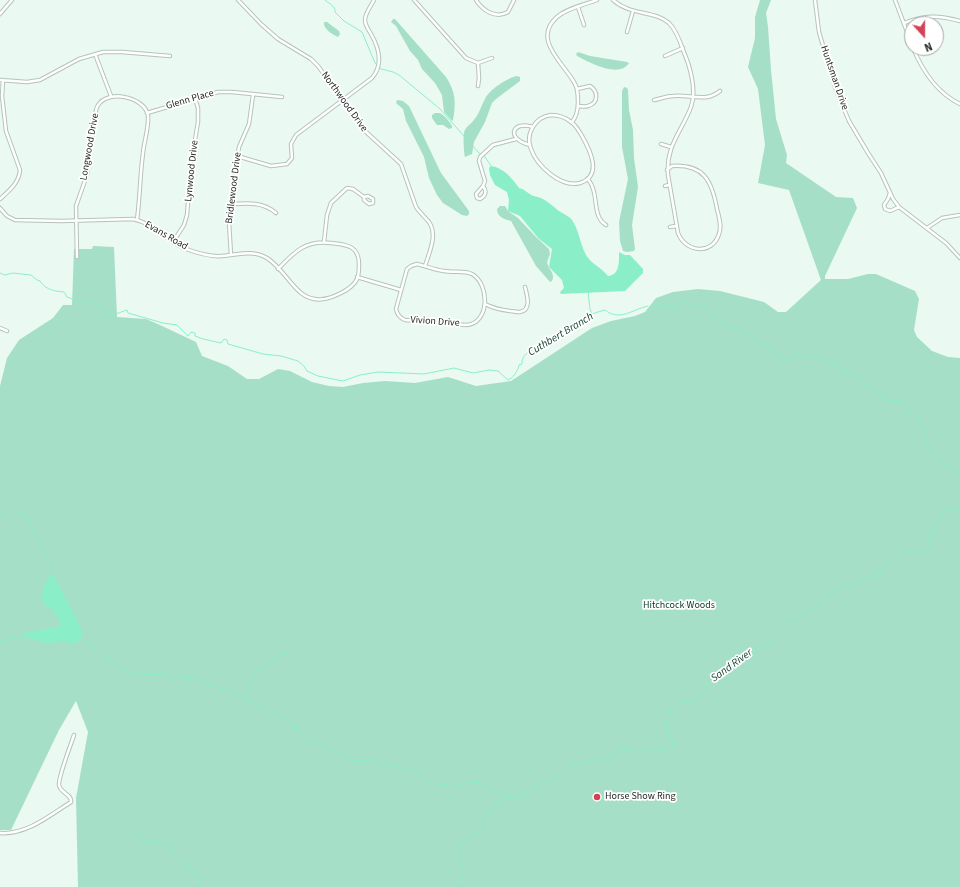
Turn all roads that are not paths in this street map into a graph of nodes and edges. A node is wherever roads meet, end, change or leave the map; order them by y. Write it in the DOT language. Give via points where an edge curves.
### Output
graph roads {
  1 [pos="12,0"];
  2 [pos="238,0"];
  3 [pos="374,0"];
  4 [pos="414,0"];
  5 [pos="476,0"];
  6 [pos="514,0"];
  7 [pos="597,0"];
  8 [pos="613,0"];
  9 [pos="815,0"];
  10 [pos="895,0"];
  11 [pos="578,7"];
  12 [pos="633,11"];
  13 [pos="0,14"];
  14 [pos="944,17"];
  15 [pos="960,21"];
  16 [pos="904,23"];
  17 [pos="584,25"];
  18 [pos="627,32"];
  19 [pos="682,48"];
  20 [pos="95,54"];
  21 [pos="170,56"];
  22 [pos="665,56"];
  23 [pos="916,56"];
  24 [pos="492,58"];
  25 [pos="478,63"];
  26 [pos="1,80"];
  27 [pos="478,86"];
  28 [pos="576,89"];
  29 [pos="720,91"];
  30 [pos="252,95"];
  31 [pos="111,96"];
  32 [pos="693,97"];
  33 [pos="195,98"];
  34 [pos="282,98"];
  35 [pos="654,100"];
  36 [pos="343,101"];
  37 [pos="960,104"];
  38 [pos="578,106"];
  39 [pos="147,113"];
  40 [pos="572,122"];
  41 [pos="533,127"];
  42 [pos="516,139"];
  43 [pos="661,144"];
  44 [pos="530,145"];
  45 [pos="671,147"];
  46 [pos="237,156"];
  47 [pos="667,170"];
  48 [pos="588,179"];
  49 [pos="669,185"];
  50 [pos="483,186"];
  51 [pos="665,186"];
  52 [pos="890,192"];
  53 [pos="364,197"];
  54 [pos="0,199"];
  55 [pos="232,204"];
  56 [pos="899,207"];
  57 [pos="0,208"];
  58 [pos="276,213"];
  59 [pos="960,215"];
  60 [pos="137,220"];
  61 [pos="76,221"];
  62 [pos="606,225"];
  63 [pos="676,226"];
  64 [pos="670,227"];
  65 [pos="927,228"];
  66 [pos="173,242"];
  67 [pos="324,242"];
  68 [pos="231,255"];
  69 [pos="77,257"];
  70 [pos="960,258"];
  71 [pos="425,266"];
  72 [pos="278,269"];
  73 [pos="357,277"];
  74 [pos="525,287"];
  75 [pos="401,290"];
  76 [pos="485,304"];
  77 [pos="0,328"];
  78 [pos="7,331"];
  79 [pos="74,735"];
  80 [pos="0,833"];
  1 -- 13 [label="street"];
  2 -- 36 [label="street, Northwood Drive" via="278,39 312,59"];
  3 -- 36 [label="street" via="365,20 379,51 378,68 370,80"];
  4 -- 25 [label="street" via="464,56"];
  5 -- 6 [label="street" via="485,10 498,15 508,12"];
  7 -- 11 [label="street"];
  8 -- 12 [label="street"];
  9 -- 52 [label="street, Huntsman Drive" via="819,32 836,90 849,121"];
  10 -- 16 [label="street"];
  11 -- 17 [label="street"];
  11 -- 28 [label="street" via="557,17 549,28 547,37 551,50 566,69"];
  12 -- 18 [label="street"];
  12 -- 19 [label="street" via="668,22"];
  14 -- 15 [label="street"];
  19 -- 22 [label="street"];
  19 -- 32 [label="street" via="690,67"];
  20 -- 21 [label="street" via="122,52"];
  20 -- 26 [label="street" via="40,80"];
  20 -- 31 [label="street"];
  23 -- 37 [label="street" via="934,85"];
  24 -- 25 [label="street"];
  25 -- 27 [label="street"];
  26 -- 54 [label="street" via="6,131 20,175 16,183"];
  28 -- 38 [label="street"];
  28 -- 38 [label="street" via="590,86 596,94 596,100 592,104"];
  29 -- 32 [label="street" via="710,97"];
  30 -- 33 [label="street, Glenn Place" via="222,92"];
  30 -- 34 [label="street, Glenn Place"];
  30 -- 46 [label="street, Bridlewood Drive" via="249,123"];
  31 -- 39 [label="street" via="139,102"];
  31 -- 61 [label="street, Longwood Drive" via="97,106 87,172 77,202"];
  32 -- 35 [label="street" via="674,96"];
  32 -- 45 [label="street"];
  33 -- 39 [label="street, Glenn Place"];
  33 -- 66 [label="street, Lynwood Drive" via="198,122 187,215"];
  36 -- 46 [label="street" via="294,137 291,147 292,158 287,164 271,166"];
  36 -- 71 [label="street, Northwood Drive" via="365,131 402,166 416,207 433,231"];
  38 -- 40 [label="street"];
  39 -- 60 [label="street"];
  40 -- 41 [label="street" via="561,116 549,115"];
  40 -- 48 [label="street" via="588,146 593,159"];
  41 -- 42 [label="street" via="518,126 514,132"];
  41 -- 44 [label="street"];
  42 -- 44 [label="street"];
  42 -- 50 [label="street" via="492,145 480,157 485,181"];
  43 -- 45 [label="street"];
  44 -- 48 [label="street" via="536,158 557,179 573,184"];
  45 -- 47 [label="street"];
  46 -- 55 [label="street, Bridlewood Drive"];
  47 -- 49 [label="street"];
  47 -- 63 [label="street" via="672,166 687,167 706,178 714,194 720,229 718,237 710,246 695,249 682,241"];
  48 -- 62 [label="street" via="594,191 599,218"];
  49 -- 51 [label="street"];
  49 -- 63 [label="street"];
  50 -- 50 [label="street" via="486,193 480,199 477,198 476,194"];
  52 -- 56 [label="street, Huntsman Drive"];
  52 -- 56 [label="street, Huntsman Drive" via="884,205 885,209 890,211"];
  53 -- 67 [label="street" via="354,189 347,188 332,203 326,215"];
  55 -- 58 [label="street" via="259,204"];
  55 -- 68 [label="street, Bridlewood Drive" via="229,222"];
  56 -- 65 [label="street, Huntsman Drive"];
  57 -- 61 [label="street, Evans Road" via="15,220"];
  59 -- 65 [label="street" via="942,218"];
  60 -- 61 [label="street, Evans Road"];
  60 -- 66 [label="street, Evans Road"];
  61 -- 69 [label="street, Longwood Drive"];
  63 -- 64 [label="street"];
  65 -- 70 [label="street, Huntsman Drive"];
  66 -- 68 [label="street, Evans Road" via="204,254"];
  67 -- 72 [label="street" via="304,246"];
  67 -- 73 [label="street" via="342,244 354,249 359,258"];
  68 -- 72 [label="street, Evans Road" via="258,254 270,260"];
  71 -- 75 [label="street, Vivion Drive" via="416,265 407,269"];
  71 -- 76 [label="street, Vivion Drive" via="444,271 467,272 474,276 481,284"];
  72 -- 73 [label="street, Evans Road" via="301,293 316,300 331,298 347,290"];
  73 -- 75 [label="street"];
  74 -- 76 [label="street" via="528,304 522,311 500,310"];
  75 -- 76 [label="street, Vivion Drive" via="396,310 405,320 471,324 479,320"];
  77 -- 78 [label="street"];
  79 -- 80 [label="street" via="59,785 72,802 35,825 14,832"];
}
